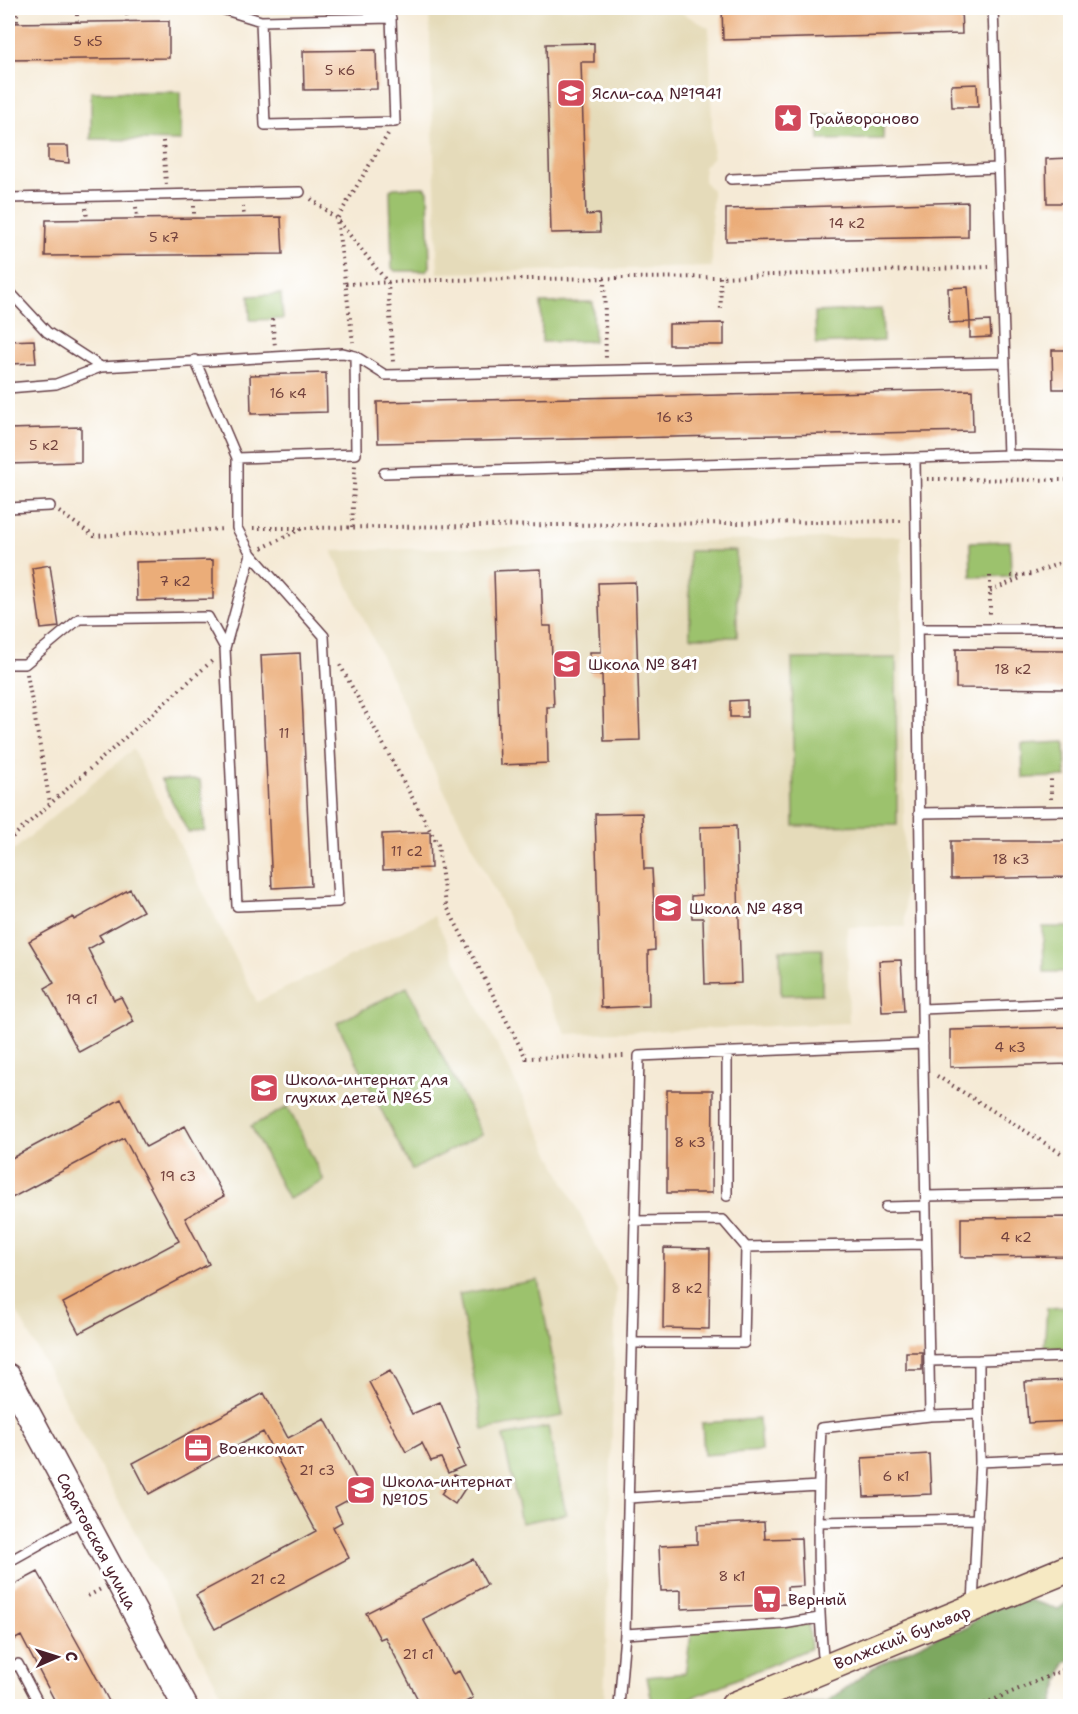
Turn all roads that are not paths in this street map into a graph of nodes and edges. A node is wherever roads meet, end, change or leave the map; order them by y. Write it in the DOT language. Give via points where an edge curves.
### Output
graph roads {
  1 [pos="219,8"];
  2 [pos="993,8"];
  3 [pos="261,21"];
  4 [pos="998,168"];
  5 [pos="731,178"];
  6 [pos="300,192"];
  7 [pos="8,198"];
  8 [pos="8,290"];
  9 [pos="355,356"];
  10 [pos="195,360"];
  11 [pos="1004,362"];
  12 [pos="101,367"];
  13 [pos="8,388"];
  14 [pos="1008,455"];
  15 [pos="1071,456"];
  16 [pos="237,458"];
  17 [pos="915,458"];
  18 [pos="384,473"];
  19 [pos="50,507"];
  20 [pos="8,508"];
  21 [pos="251,554"];
  22 [pos="917,629"];
  23 [pos="1071,629"];
  24 [pos="225,648"];
  25 [pos="8,664"];
  26 [pos="1071,811"];
  27 [pos="919,813"];
  28 [pos="1071,1003"];
  29 [pos="922,1009"];
  30 [pos="923,1044"];
  31 [pos="727,1052"];
  32 [pos="1071,1193"];
  33 [pos="727,1196"];
  34 [pos="926,1201"];
  35 [pos="886,1207"];
  36 [pos="634,1221"];
  37 [pos="927,1244"];
  38 [pos="746,1247"];
  39 [pos="632,1343"];
  40 [pos="1071,1358"];
  41 [pos="979,1360"];
  42 [pos="929,1361"];
  43 [pos="8,1376"];
  44 [pos="979,1414"];
  45 [pos="930,1416"];
  46 [pos="1071,1458"];
  47 [pos="980,1462"];
  48 [pos="818,1486"];
  49 [pos="629,1498"];
  50 [pos="86,1519"];
  51 [pos="978,1519"];
  52 [pos="818,1522"];
  53 [pos="8,1563"];
  54 [pos="1071,1568"];
  55 [pos="973,1608"];
  56 [pos="819,1618"];
  57 [pos="625,1634"];
  58 [pos="8,1669"];
  59 [pos="824,1669"];
  60 [pos="40,1707"];
  61 [pos="185,1707"];
  62 [pos="619,1707"];
  63 [pos="734,1707"];
  1 -- 3 [label="lane"];
  2 -- 4 [label="lane"];
  3 -- 3 [label="lane" via="391,18 395,122 265,125"];
  4 -- 5 [label="lane"];
  4 -- 11 [label="lane"];
  6 -- 7 [label="lane"];
  8 -- 12 [label="lane" via="47,332"];
  9 -- 10 [label="lane" via="343,353"];
  9 -- 11 [label="lane" via="385,375"];
  9 -- 16 [label="lane" via="356,454"];
  10 -- 12 [label="lane"];
  10 -- 16 [label="lane"];
  11 -- 14 [label="lane"];
  12 -- 13 [label="lane" via="56,384"];
  14 -- 15 [label="lane"];
  14 -- 17 [label="lane"];
  16 -- 21 [label="lane" via="237,528"];
  17 -- 18 [label="lane"];
  17 -- 22 [label="lane"];
  19 -- 20 [label="lane"];
  21 -- 24 [label="lane"];
  21 -- 24 [label="lane" via="324,636 338,902 237,906"];
  22 -- 23 [label="lane"];
  22 -- 27 [label="lane"];
  24 -- 25 [label="lane" via="208,617 79,620 25,664"];
  26 -- 27 [label="lane"];
  27 -- 29 [label="lane"];
  28 -- 29 [label="lane"];
  29 -- 30 [label="lane"];
  30 -- 31 [label="lane"];
  30 -- 34 [label="lane"];
  31 -- 33 [label="lane"];
  31 -- 36 [label="lane" via="639,1056"];
  32 -- 34 [label="lane"];
  34 -- 35 [label="lane"];
  34 -- 37 [label="lane"];
  36 -- 38 [label="lane" via="723,1220"];
  36 -- 39 [label="lane"];
  37 -- 38 [label="lane"];
  37 -- 42 [label="lane"];
  38 -- 39 [label="lane" via="744,1343"];
  39 -- 49 [label="lane"];
  40 -- 41 [label="lane"];
  41 -- 42 [label="lane"];
  41 -- 44 [label="lane"];
  42 -- 45 [label="lane"];
  43 -- 50 [label="street, Саратовская улица"];
  44 -- 45 [label="lane"];
  44 -- 47 [label="lane"];
  45 -- 48 [label="lane" via="821,1428"];
  46 -- 47 [label="lane"];
  47 -- 51 [label="lane"];
  48 -- 49 [label="lane"];
  48 -- 52 [label="lane"];
  49 -- 57 [label="lane"];
  50 -- 53 [label="lane"];
  50 -- 61 [label="street, Саратовская улица"];
  51 -- 52 [label="lane"];
  51 -- 55 [label="lane"];
  52 -- 56 [label="lane"];
  54 -- 55 [label="main road, Волжский бульвар"];
  55 -- 59 [label="main road, Волжский бульвар"];
  56 -- 57 [label="lane"];
  56 -- 59 [label="lane"];
  57 -- 62 [label="lane"];
  58 -- 60 [label="lane" via="18,1664"];
  59 -- 63 [label="main road, Волжский бульвар"];
}
